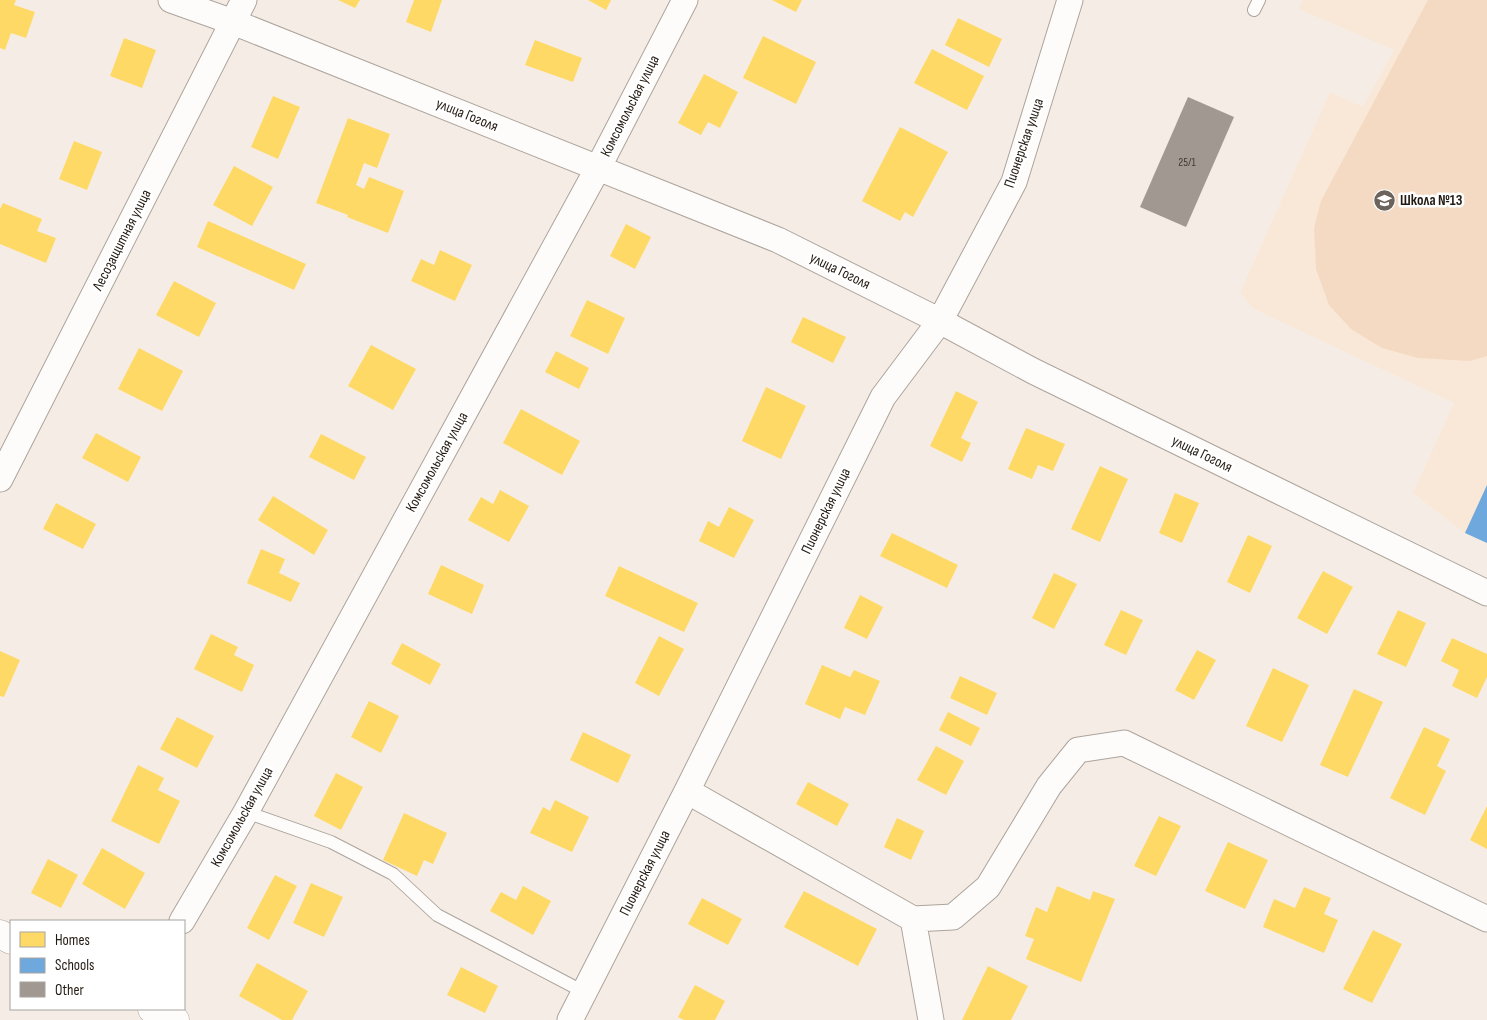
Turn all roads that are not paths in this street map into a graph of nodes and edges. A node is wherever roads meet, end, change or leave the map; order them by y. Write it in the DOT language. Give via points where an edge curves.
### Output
graph roads {
  1 [pos="171,0"];
  2 [pos="244,0"];
  3 [pos="685,0"];
  4 [pos="1070,0"];
  5 [pos="232,22"];
  6 [pos="598,168"];
  7 [pos="940,321"];
  8 [pos="0,479"];
  9 [pos="1487,593"];
  10 [pos="687,791"];
  11 [pos="246,812"];
  12 [pos="913,919"];
  13 [pos="1487,919"];
  14 [pos="183,920"];
  15 [pos="584,992"];
  16 [pos="154,1010"];
  17 [pos="175,1020"];
  18 [pos="570,1020"];
  19 [pos="931,1020"];
  1 -- 5 [label="street, улица Гоголя"];
  2 -- 5 [label="street, Лесозащитная улица"];
  3 -- 6 [label="street, Комсомольская улица"];
  4 -- 7 [label="street, Пионерская улица" via="1014,182"];
  5 -- 6 [label="street, улица Гоголя"];
  5 -- 8 [label="street, Лесозащитная улица"];
  6 -- 7 [label="street, улица Гоголя" via="778,240"];
  6 -- 11 [label="street, Комсомольская улица"];
  7 -- 9 [label="street, улица Гоголя" via="1033,371"];
  7 -- 10 [label="street, Пионерская улица" via="883,397"];
  10 -- 12 [label="street"];
  10 -- 15 [label="street, Пионерская улица"];
  11 -- 14 [label="street, Комсомольская улица"];
  11 -- 15 [label="lane" via="331,842 393,874 437,916"];
  12 -- 13 [label="street" via="953,917 988,887 1049,786 1078,750 1124,743"];
  12 -- 19 [label="street"];
  15 -- 18 [label="street, Пионерская улица"];
  16 -- 17 [label="street"];
}
